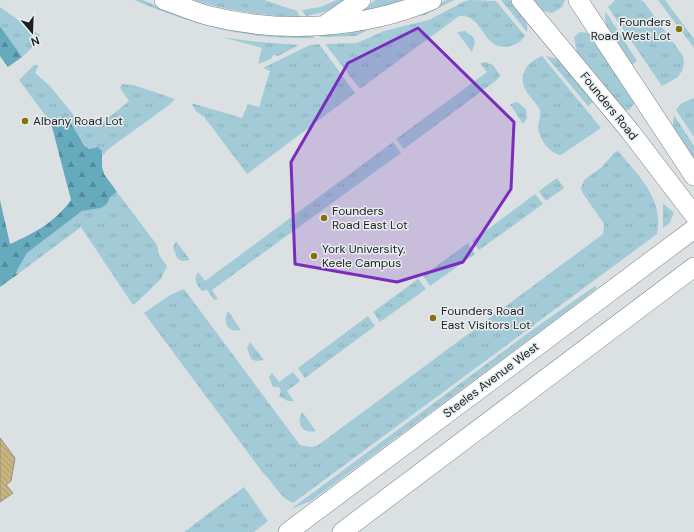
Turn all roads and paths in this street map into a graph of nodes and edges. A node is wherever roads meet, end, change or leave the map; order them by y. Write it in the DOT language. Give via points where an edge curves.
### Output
graph roads {
  1 [pos="164,0"];
  2 [pos="362,0"];
  3 [pos="432,0"];
  4 [pos="521,0"];
  5 [pos="578,0"];
  6 [pos="325,25"];
  7 [pos="694,176"];
  8 [pos="694,215"];
  9 [pos="694,229"];
  10 [pos="694,267"];
  11 [pos="288,532"];
  12 [pos="342,532"];
  1 -- 6 [label="main road" via="210,16 256,24 310,27"];
  2 -- 6 [label="main road"];
  3 -- 6 [label="main road" via="386,16"];
  4 -- 8 [label="main road, Founders Road" via="629,130"];
  5 -- 7 [label="main road"];
  9 -- 11 [label="main road, Steeles Avenue West"];
  10 -- 12 [label="main road"];
}
